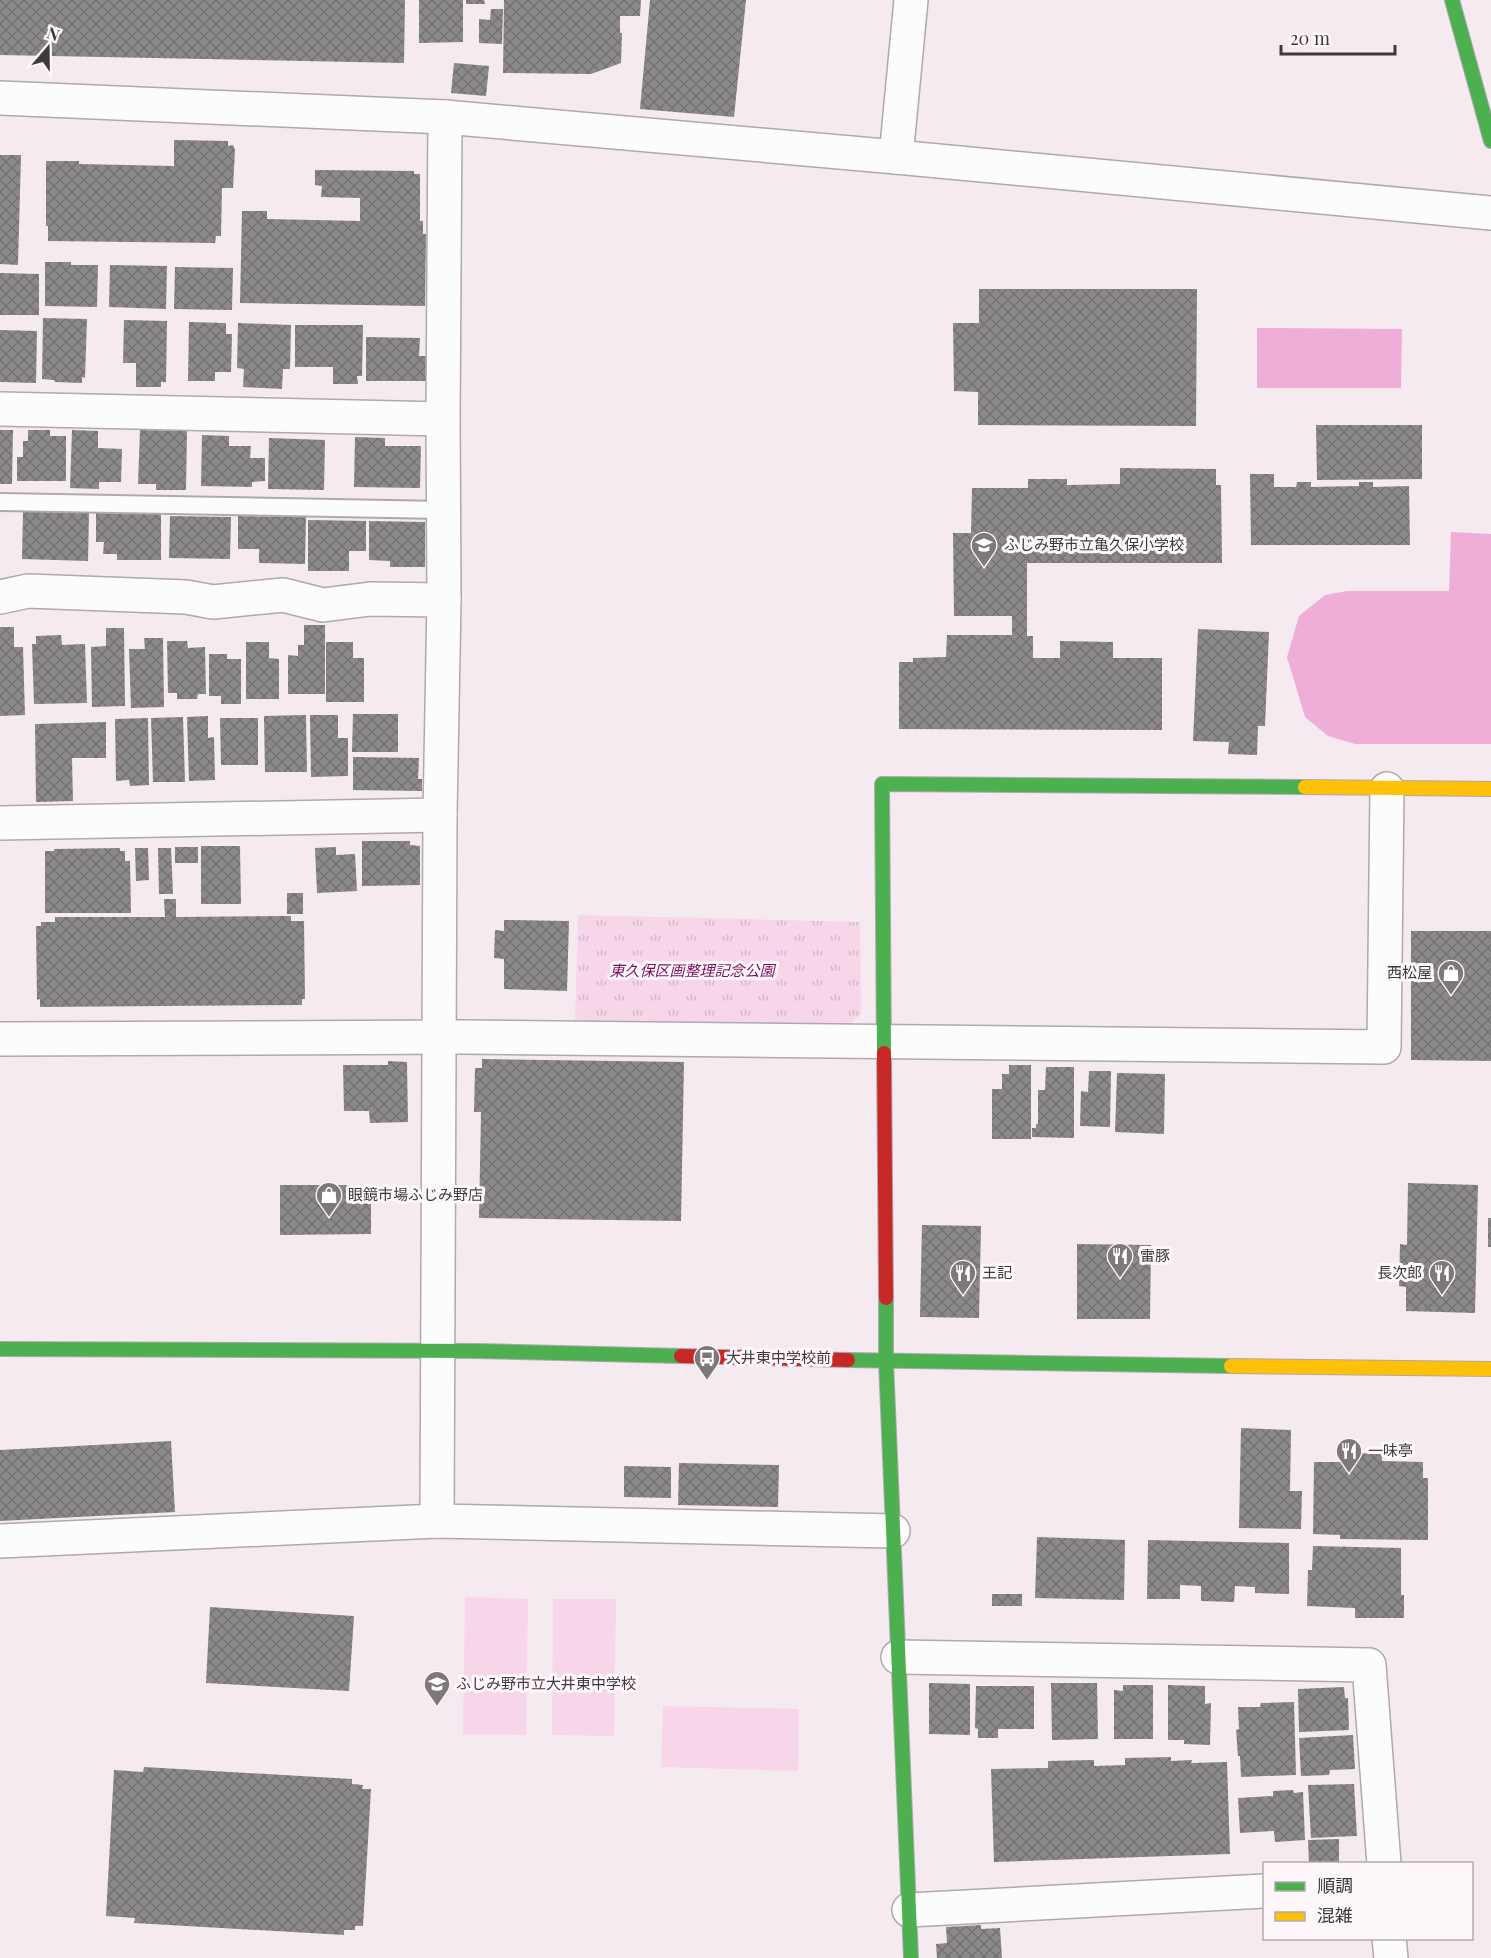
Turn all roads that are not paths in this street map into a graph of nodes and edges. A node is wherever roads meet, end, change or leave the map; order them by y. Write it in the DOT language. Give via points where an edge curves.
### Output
graph roads {
  1 [pos="910,0"];
  2 [pos="1452,0"];
  3 [pos="0,98"];
  4 [pos="445,117"];
  5 [pos="1491,141"];
  6 [pos="896,157"];
  7 [pos="1491,213"];
  8 [pos="0,409"];
  9 [pos="443,419"];
  10 [pos="0,502"];
  11 [pos="443,510"];
  12 [pos="0,597"];
  13 [pos="444,600"];
  14 [pos="1387,789"];
  15 [pos="1491,789"];
  16 [pos="440,815"];
  17 [pos="0,823"];
  18 [pos="440,1037"];
  19 [pos="0,1039"];
  20 [pos="882,1042"];
  21 [pos="0,1349"];
  22 [pos="439,1351"];
  23 [pos="886,1361"];
  24 [pos="1491,1369"];
  25 [pos="437,1521"];
  26 [pos="893,1531"];
  27 [pos="0,1541"];
  28 [pos="898,1657"];
  29 [pos="1384,1862"];
  30 [pos="1263,1891"];
  31 [pos="909,1910"];
  32 [pos="1389,1940"];
  33 [pos="911,1958"];
  34 [pos="1391,1958"];
  1 -- 6 [label="street"];
  2 -- 5 [label="street"];
  3 -- 4 [label="street"];
  4 -- 6 [label="street"];
  4 -- 9 [label="street"];
  6 -- 7 [label="street"];
  8 -- 9 [label="street"];
  9 -- 11 [label="street"];
  10 -- 11 [label="lane"];
  11 -- 13 [label="street"];
  12 -- 13 [label="street" via="28,591 186,597 213,602 283,595 323,605 370,599"];
  13 -- 16 [label="street"];
  14 -- 15 [label="street"];
  14 -- 20 [label="street" via="1396,884 1384,1047"];
  14 -- 20 [label="street" via="882,784"];
  16 -- 17 [label="street"];
  16 -- 18 [label="street"];
  18 -- 19 [label="street"];
  18 -- 20 [label="street"];
  18 -- 22 [label="street"];
  20 -- 23 [label="street"];
  21 -- 22 [label="street"];
  22 -- 23 [label="street"];
  22 -- 25 [label="street"];
  23 -- 24 [label="street"];
  23 -- 26 [label="street"];
  25 -- 26 [label="street"];
  25 -- 27 [label="street"];
  26 -- 28 [label="street"];
  28 -- 29 [label="street" via="1369,1665"];
  28 -- 31 [label="street"];
  30 -- 31 [label="street"];
  31 -- 33 [label="street"];
  32 -- 34 [label="street"];
}
